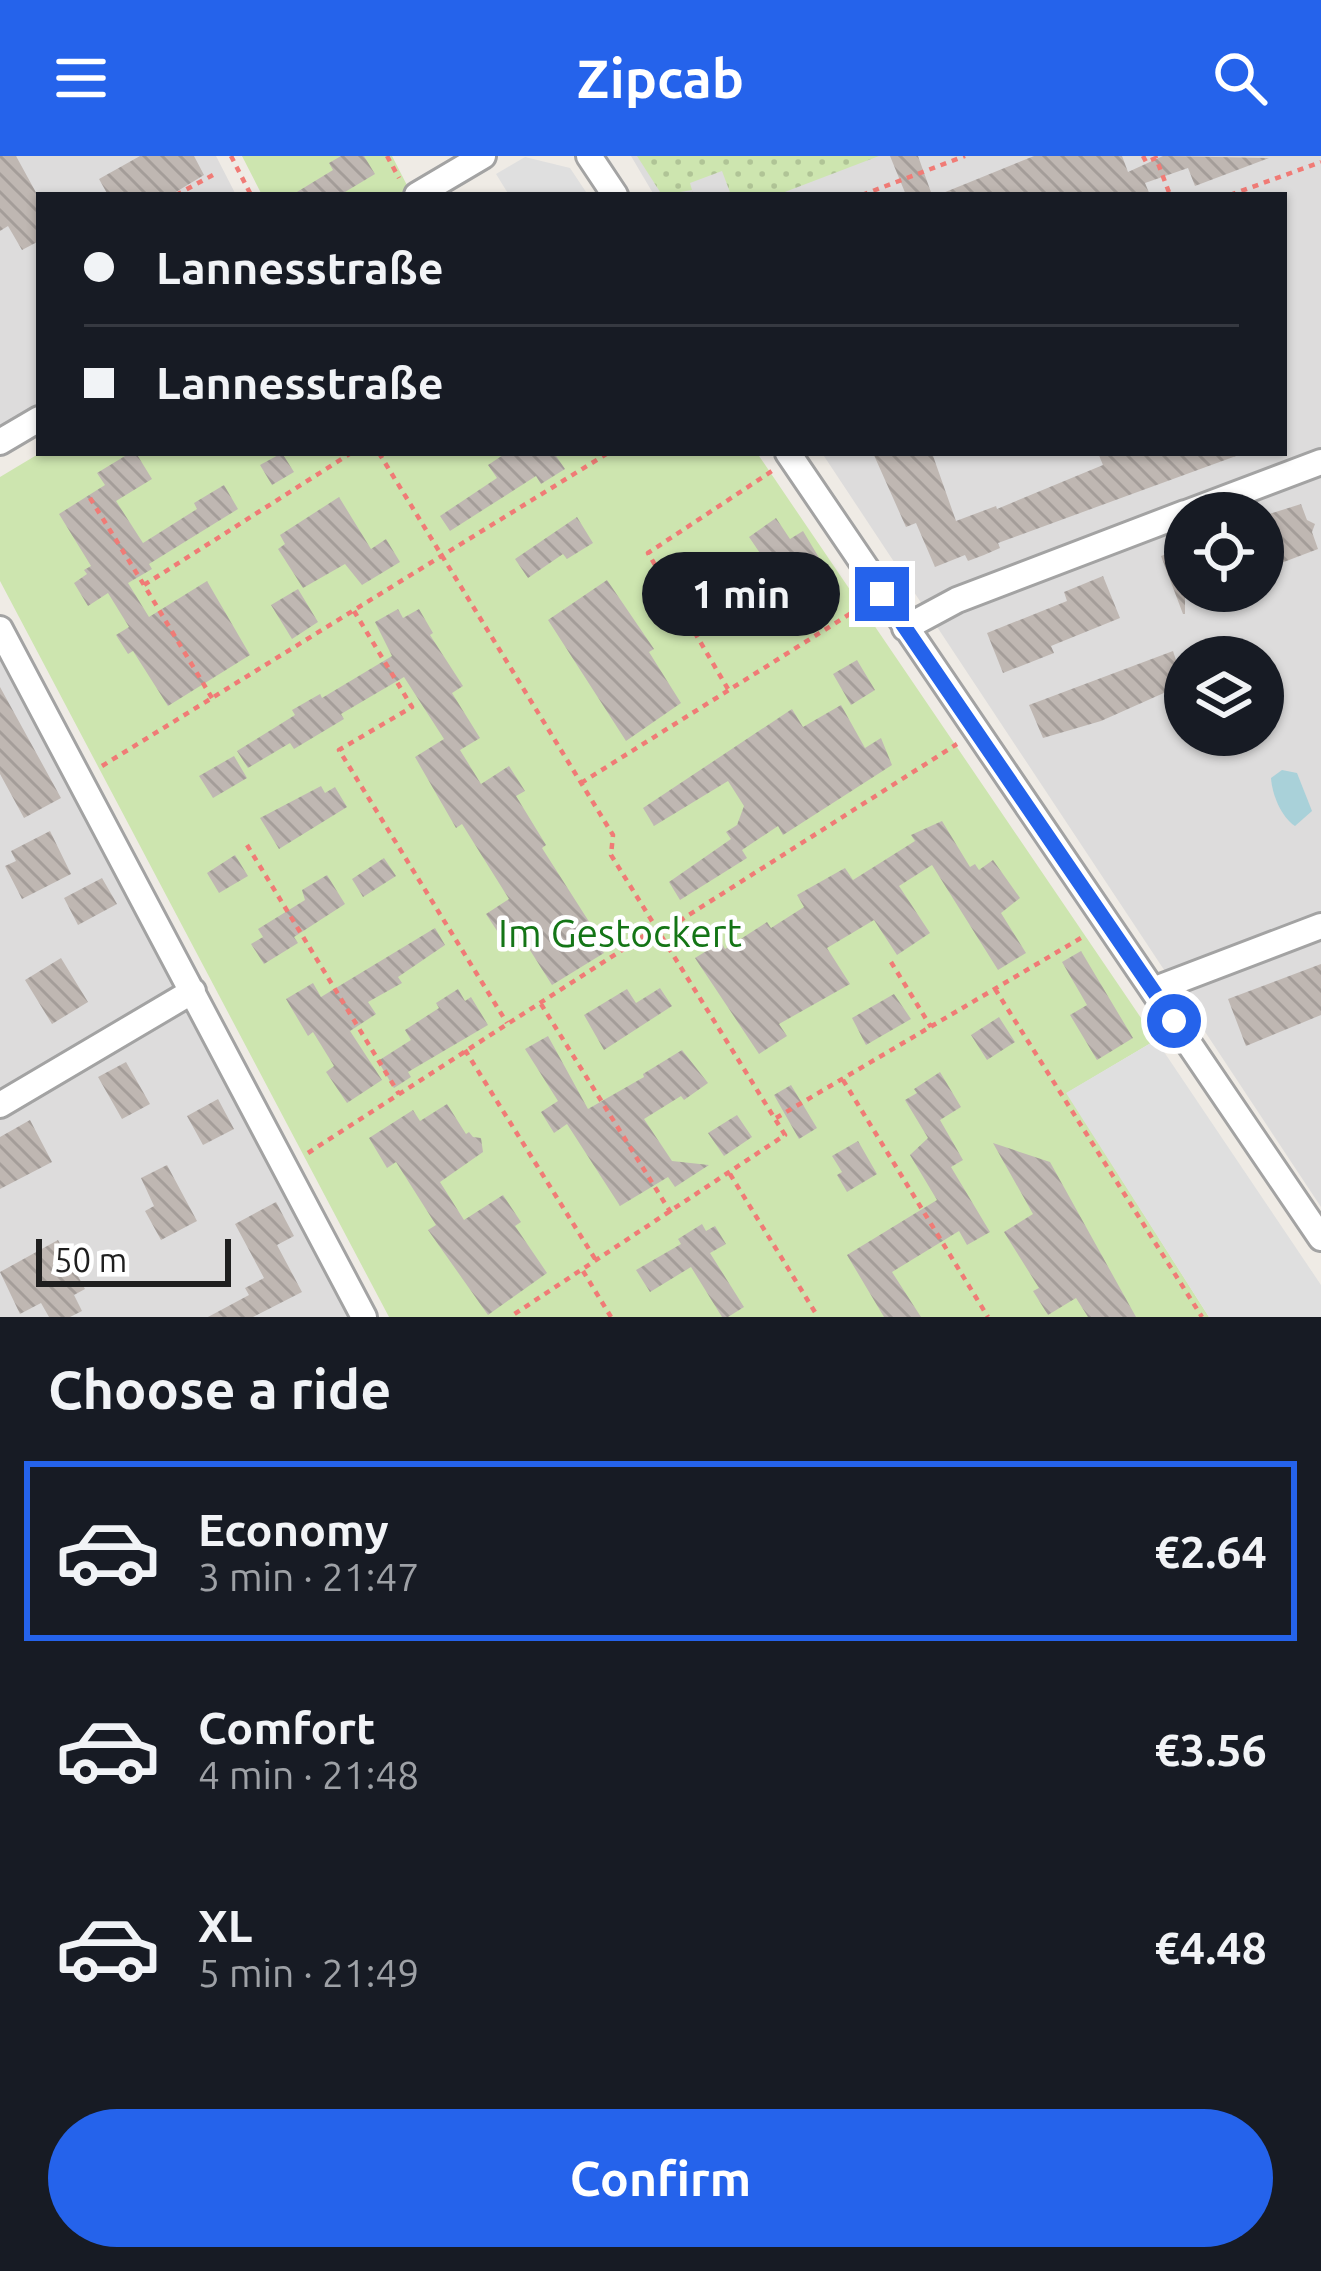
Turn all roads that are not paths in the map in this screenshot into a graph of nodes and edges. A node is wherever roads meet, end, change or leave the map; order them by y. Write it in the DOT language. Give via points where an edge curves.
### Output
graph roads {
  1 [pos="483,156"];
  2 [pos="589,156"];
  3 [pos="410,190"];
  4 [pos="613,192"];
  5 [pos="36,421"];
  6 [pos="0,442"];
  7 [pos="790,456"];
  8 [pos="1321,462"];
  9 [pos="1241,492"];
  10 [pos="1164,521"];
  11 [pos="0,628"];
  12 [pos="905,628"];
  13 [pos="1321,926"];
  14 [pos="1153,990"];
  15 [pos="193,991"];
  16 [pos="0,1105"];
  17 [pos="1321,1238"];
  18 [pos="364,1317"];
  1 -- 3 [label="street"];
  2 -- 4 [label="street"];
  5 -- 6 [label="street"];
  7 -- 12 [label="street"];
  8 -- 9 [label="street"];
  10 -- 12 [label="street" via="957,600"];
  11 -- 15 [label="street"];
  12 -- 14 [label="street"];
  13 -- 14 [label="street"];
  14 -- 17 [label="street"];
  15 -- 16 [label="street"];
  15 -- 18 [label="street"];
}
